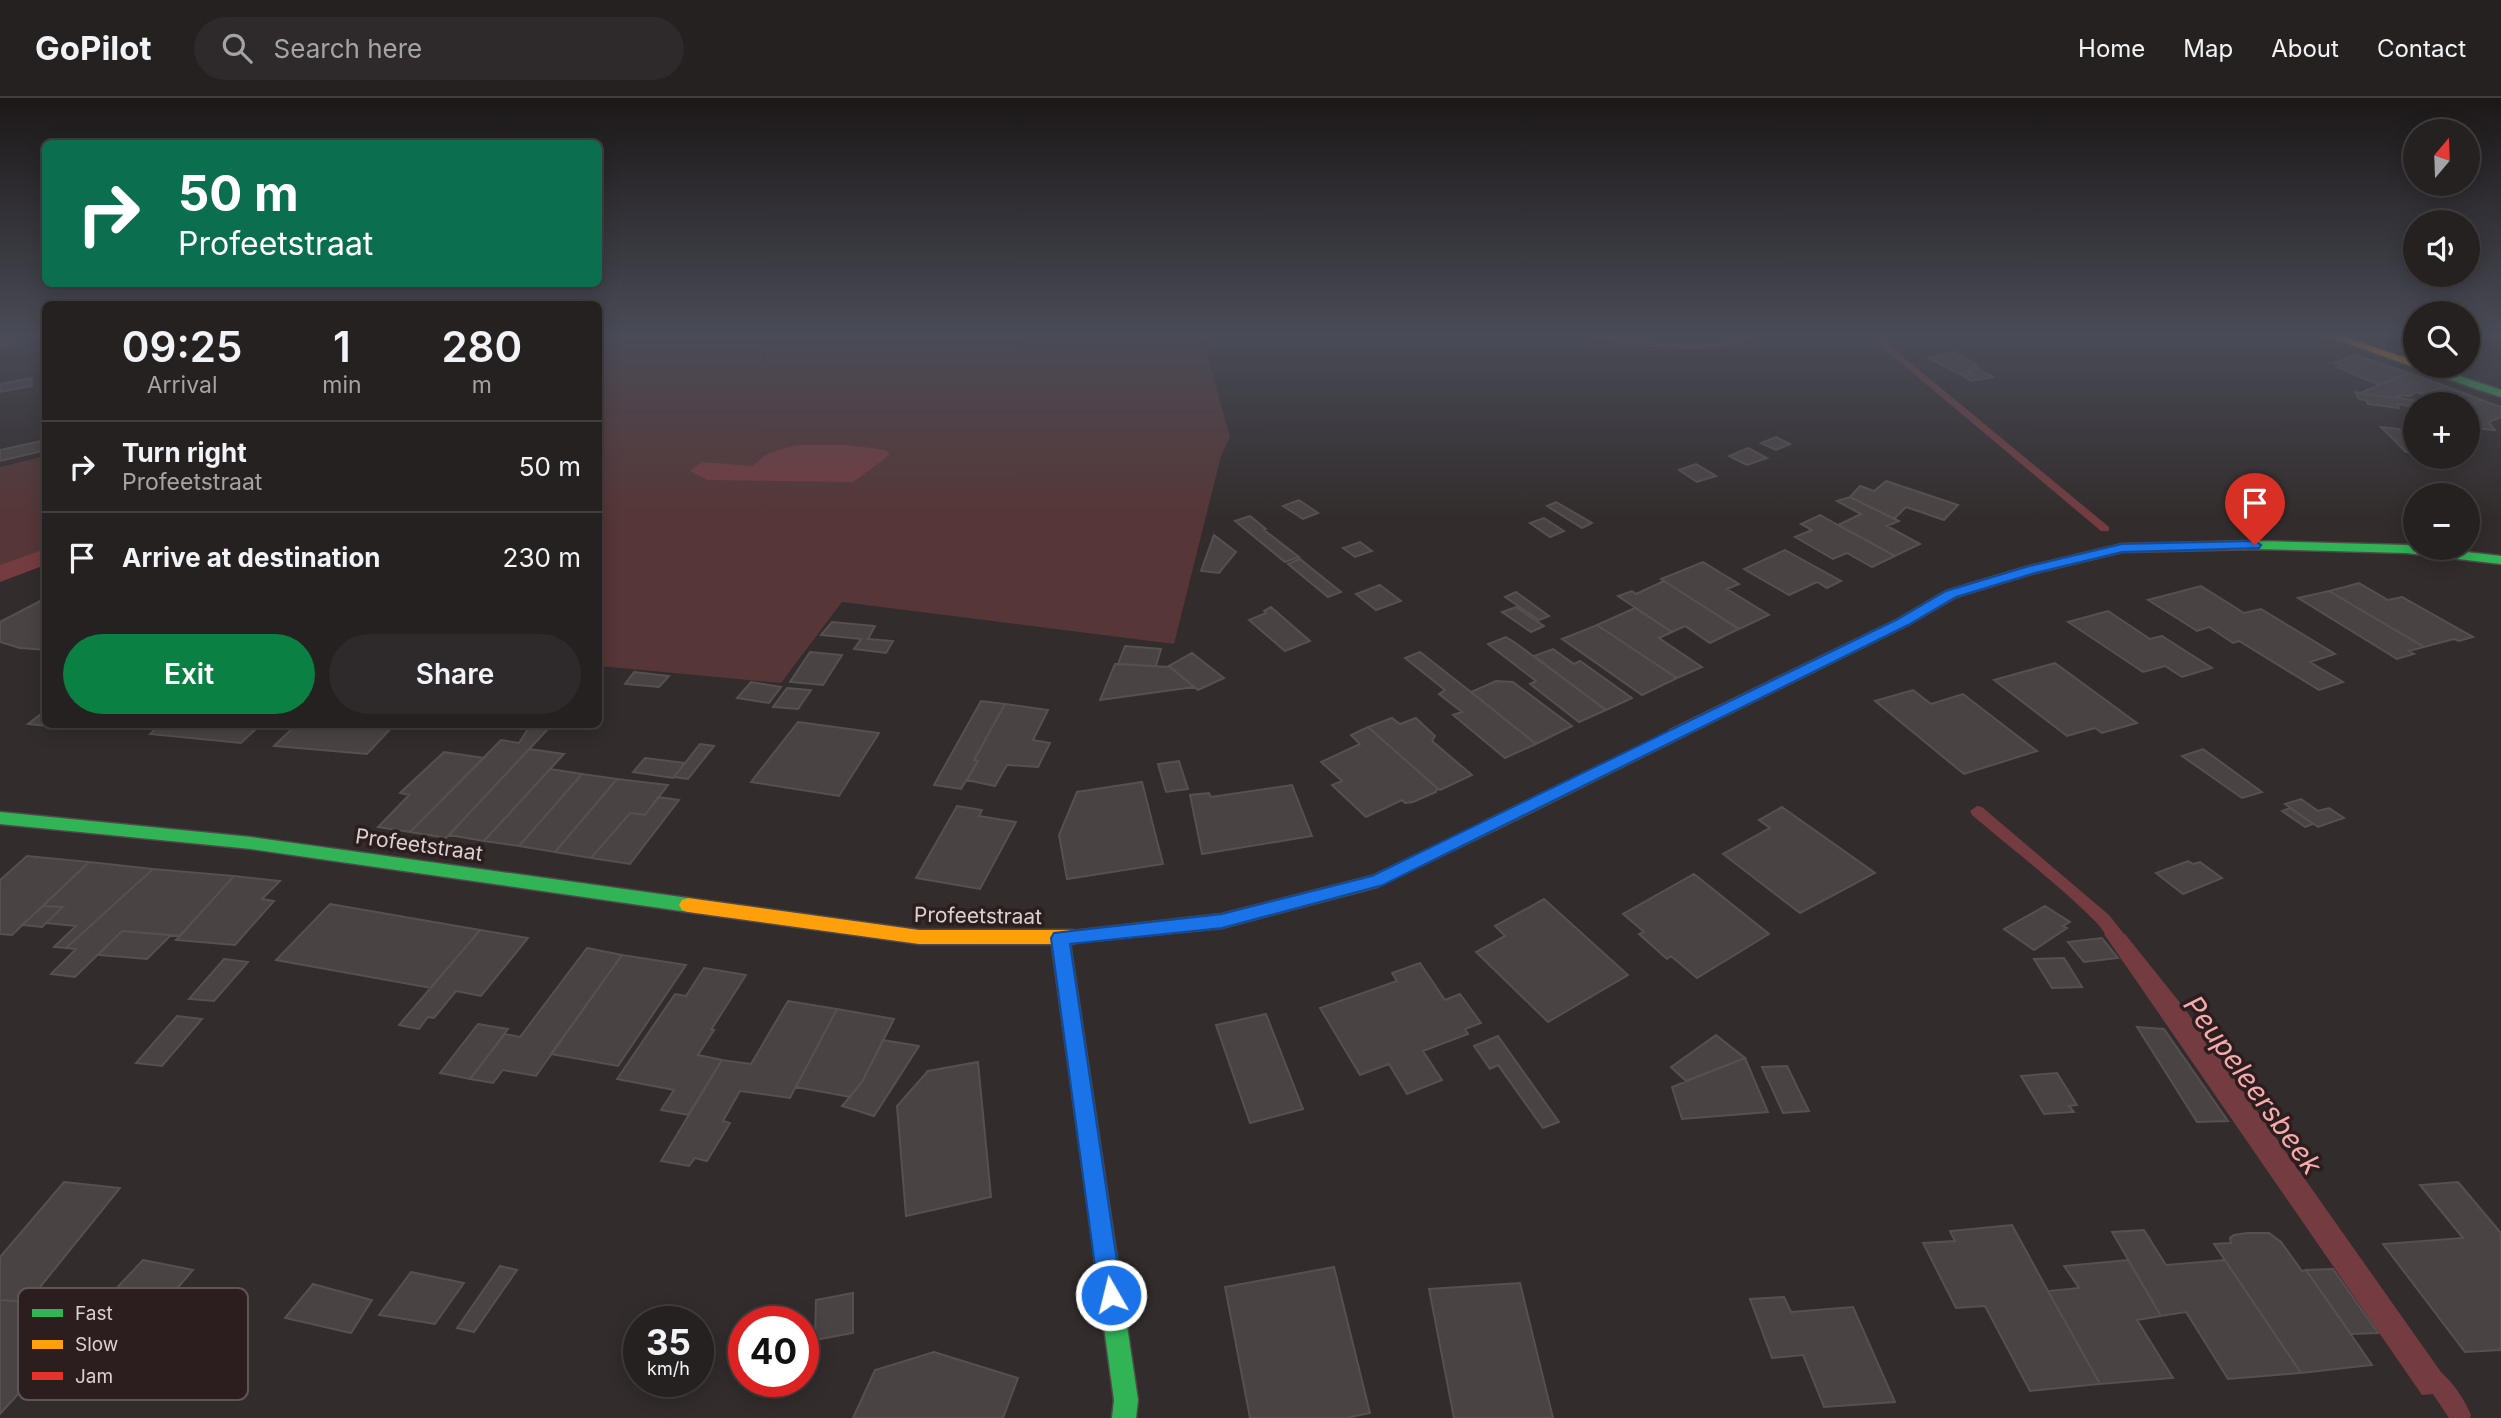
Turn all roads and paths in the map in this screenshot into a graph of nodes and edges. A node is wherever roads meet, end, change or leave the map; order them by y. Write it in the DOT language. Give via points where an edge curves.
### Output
graph roads {
  1 [pos="2501,560"];
  2 [pos="0,818"];
  3 [pos="1060,938"];
  4 [pos="1124,1418"];
  1 -- 3 [label="street, Profeetstraat" via="2406,549 2255,545 2122,548 2031,570 1951,594 1903,622 1377,881 1222,921"];
  2 -- 3 [label="street, Profeetstraat" via="251,843 919,937"];
  3 -- 4 [label="street" via="1126,1400"];
}
